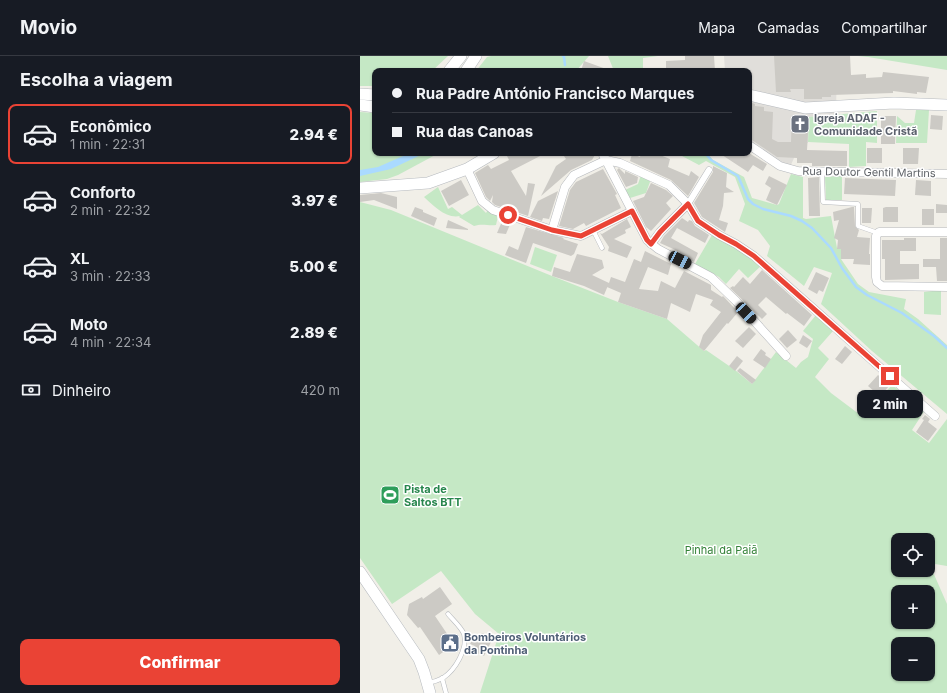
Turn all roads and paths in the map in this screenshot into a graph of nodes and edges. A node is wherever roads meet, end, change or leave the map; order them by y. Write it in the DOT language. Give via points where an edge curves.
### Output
graph roads {
  1 [pos="461,56"];
  2 [pos="476,56"];
  3 [pos="451,68"];
  4 [pos="468,68"];
  5 [pos="360,94"];
  6 [pos="372,95"];
  7 [pos="752,96"];
  8 [pos="360,105"];
  9 [pos="947,105"];
  10 [pos="372,107"];
  11 [pos="752,147"];
  12 [pos="489,156"];
  13 [pos="604,156"];
  14 [pos="467,169"];
  15 [pos="709,170"];
  16 [pos="822,171"];
  17 [pos="947,174"];
  18 [pos="360,188"];
  19 [pos="688,204"];
  20 [pos="632,211"];
  21 [pos="552,230"];
  22 [pos="593,230"];
  23 [pos="947,232"];
  24 [pos="878,233"];
  25 [pos="651,244"];
  26 [pos="602,248"];
  27 [pos="947,287"];
  28 [pos="786,356"];
  29 [pos="936,416"];
  30 [pos="360,572"];
  31 [pos="448,614"];
  32 [pos="442,678"];
  33 [pos="429,688"];
  34 [pos="446,693"];
  1 -- 3 [label="main road"];
  2 -- 4 [label="main road"];
  5 -- 6 [label="main road"];
  7 -- 9 [label="main road" via="805,108 894,103"];
  8 -- 10 [label="main road"];
  11 -- 16 [label="street, Rua Doutor Gentil Martins" via="786,168"];
  12 -- 14 [label="main road"];
  13 -- 19 [label="street" via="669,185"];
  13 -- 20 [label="street"];
  13 -- 21 [label="street" via="574,175 565,187"];
  14 -- 18 [label="main road" via="428,183"];
  14 -- 21 [label="street" via="482,201 493,210"];
  15 -- 19 [label="street"];
  16 -- 17 [label="street, Rua Doutor Gentil Martins"];
  16 -- 24 [label="lane" via="823,202 858,204 858,226"];
  19 -- 25 [label="street"];
  19 -- 29 [label="street" via="698,221 754,256"];
  20 -- 22 [label="street"];
  20 -- 25 [label="street"];
  21 -- 22 [label="street" via="581,236"];
  22 -- 26 [label="lane"];
  23 -- 24 [label="street"];
  24 -- 27 [label="street" via="876,277 879,284"];
  25 -- 28 [label="street" via="711,277"];
  30 -- 33 [label="main road" via="419,659"];
  31 -- 32 [label="lane" via="464,634 463,648 453,669"];
  32 -- 33 [label="lane"];
  32 -- 34 [label="lane"];
}
